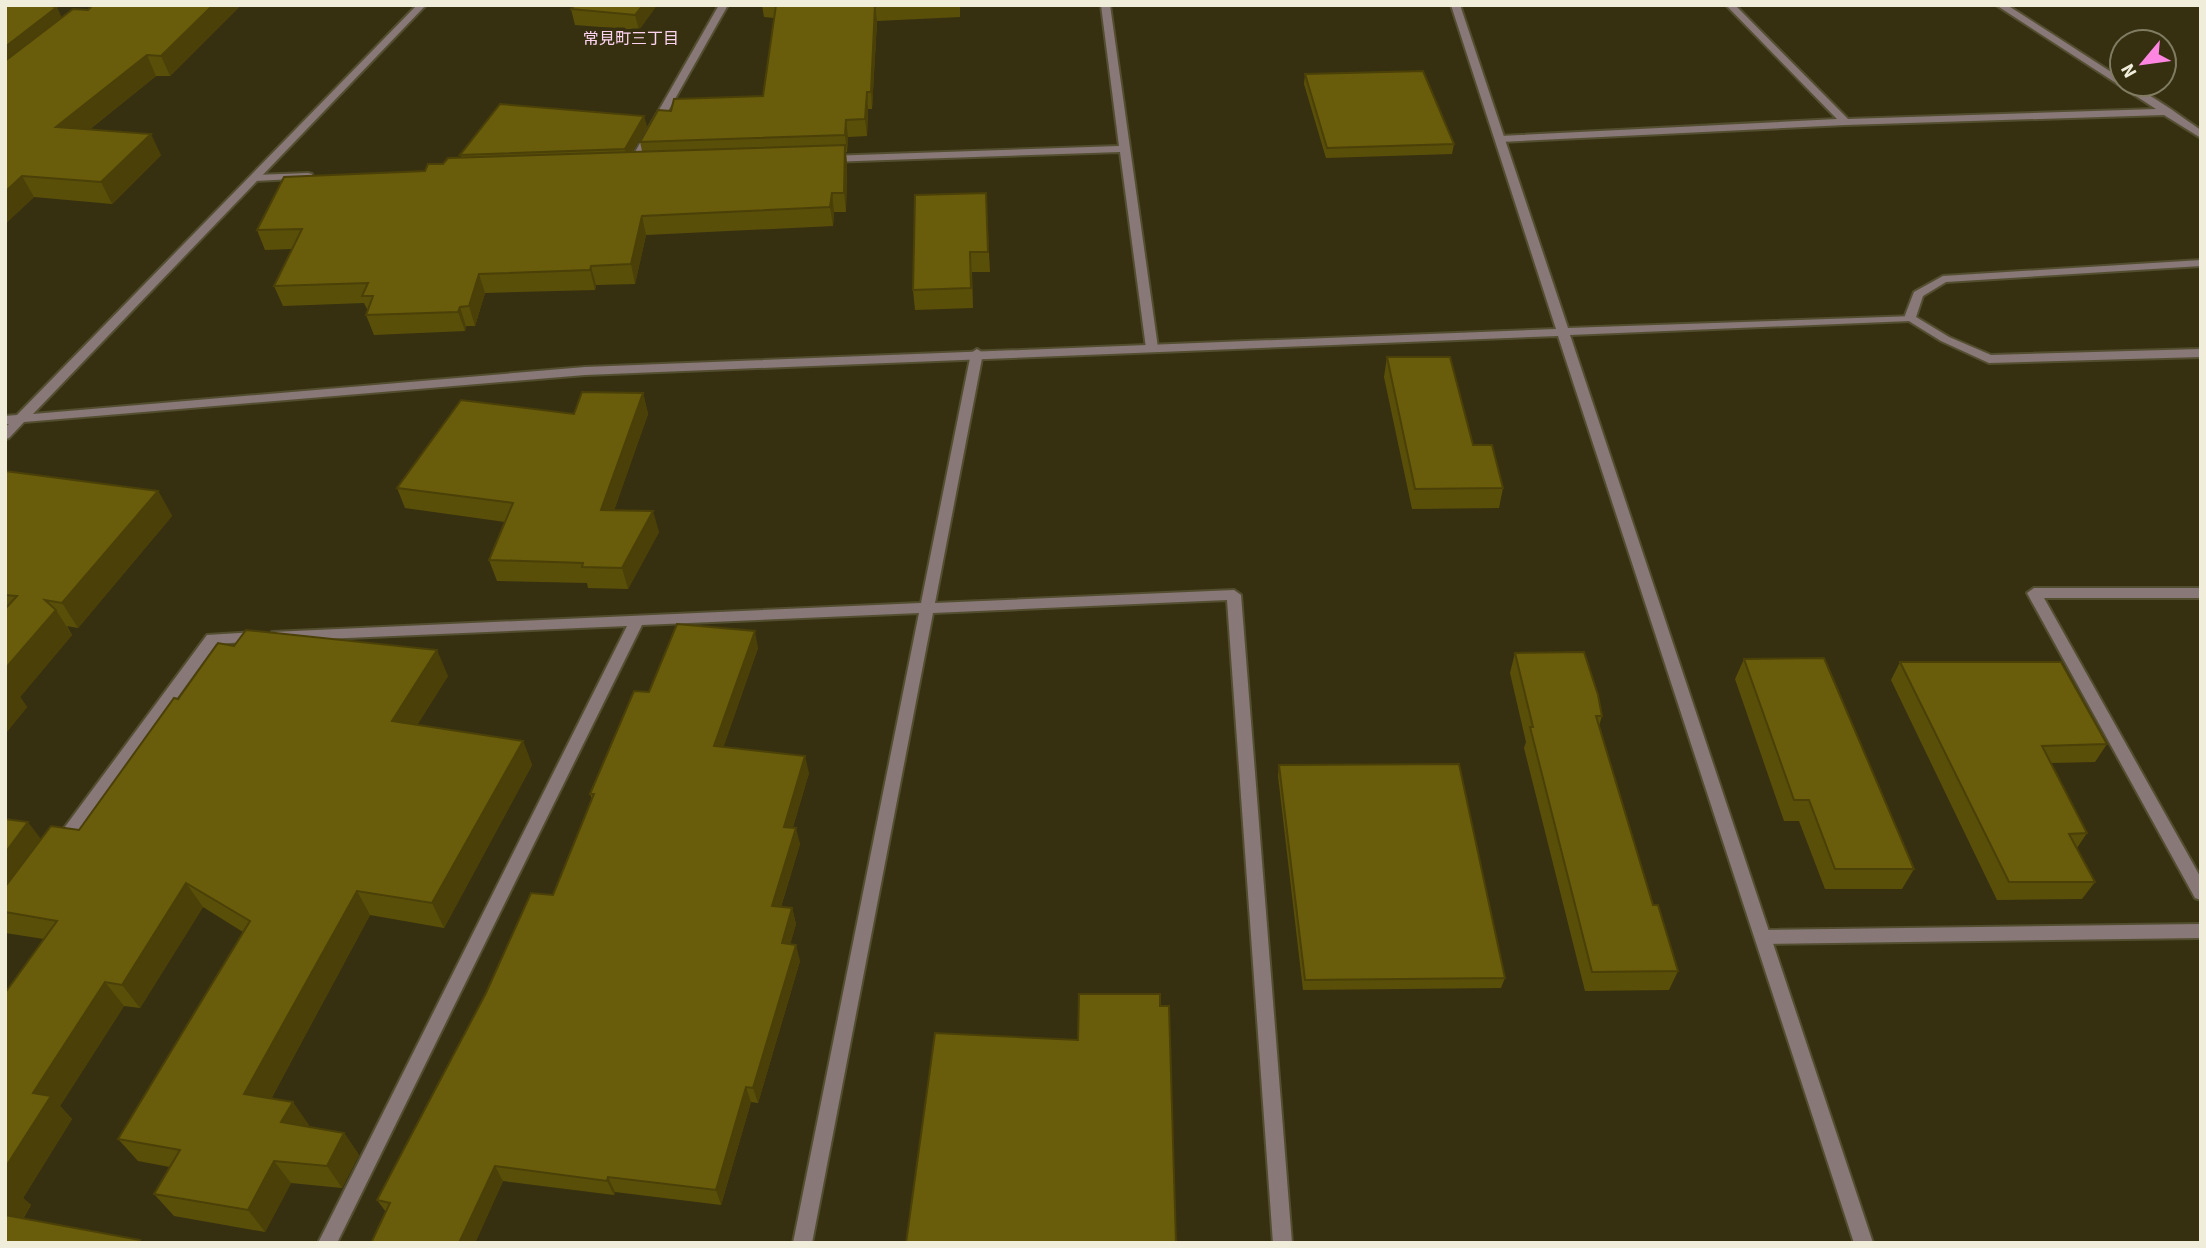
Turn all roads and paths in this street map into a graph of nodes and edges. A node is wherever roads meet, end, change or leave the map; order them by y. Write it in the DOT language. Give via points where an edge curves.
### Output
graph roads {
  1 [pos="422,5"];
  2 [pos="724,5"];
  3 [pos="1105,5"];
  4 [pos="1455,5"];
  5 [pos="1730,5"];
  6 [pos="2000,5"];
  7 [pos="2108,73"];
  8 [pos="2146,98"];
  9 [pos="2168,112"];
  10 [pos="1845,122"];
  11 [pos="2201,135"];
  12 [pos="1500,139"];
  13 [pos="1124,149"];
  14 [pos="810,160"];
  15 [pos="618,166"];
  16 [pos="632,166"];
  17 [pos="645,166"];
  18 [pos="321,176"];
  19 [pos="255,178"];
  20 [pos="2201,263"];
  21 [pos="1910,317"];
  22 [pos="1561,331"];
  23 [pos="1152,348"];
  24 [pos="977,353"];
  25 [pos="2201,353"];
  26 [pos="22,418"];
  27 [pos="5,420"];
  28 [pos="5,435"];
  29 [pos="2201,593"];
  30 [pos="926,609"];
  31 [pos="637,621"];
  32 [pos="55,853"];
  33 [pos="2201,893"];
  34 [pos="2201,931"];
  35 [pos="1763,937"];
  36 [pos="327,1243"];
  37 [pos="802,1243"];
  38 [pos="1283,1243"];
  39 [pos="1864,1243"];
  1 -- 19 [label="street"];
  2 -- 16 [label="street"];
  3 -- 13 [label="street"];
  4 -- 12 [label="street"];
  5 -- 10 [label="street"];
  6 -- 7 [label="street"];
  8 -- 9 [label="street"];
  9 -- 10 [label="street"];
  9 -- 11 [label="street"];
  10 -- 12 [label="street"];
  12 -- 22 [label="street"];
  13 -- 14 [label="street"];
  13 -- 23 [label="street"];
  15 -- 16 [label="street"];
  16 -- 17 [label="street"];
  18 -- 19 [label="street"];
  19 -- 26 [label="street"];
  20 -- 21 [label="street" via="1943,279 1918,294"];
  21 -- 22 [label="street"];
  21 -- 25 [label="street" via="1989,359"];
  22 -- 23 [label="street"];
  22 -- 35 [label="street"];
  23 -- 24 [label="street"];
  24 -- 26 [label="street" via="585,371"];
  24 -- 30 [label="street"];
  26 -- 27 [label="street"];
  26 -- 28 [label="street"];
  29 -- 33 [label="street" via="2034,593"];
  30 -- 31 [label="street"];
  30 -- 37 [label="street"];
  30 -- 38 [label="street" via="1234,596"];
  31 -- 32 [label="street" via="212,639"];
  31 -- 36 [label="street"];
  34 -- 35 [label="street"];
  35 -- 39 [label="street"];
}
